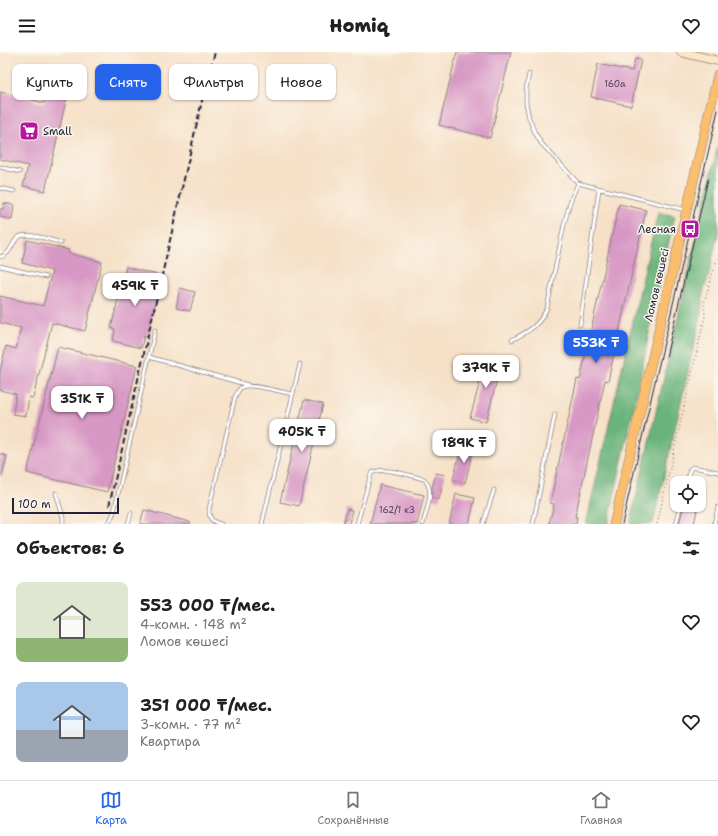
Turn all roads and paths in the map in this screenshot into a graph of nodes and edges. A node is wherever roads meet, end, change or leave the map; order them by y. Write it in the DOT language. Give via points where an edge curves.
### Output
graph roads {
  1 [pos="681,52"];
  2 [pos="718,61"];
  3 [pos="529,74"];
  4 [pos="718,74"];
  5 [pos="0,167"];
  6 [pos="20,172"];
  7 [pos="578,183"];
  8 [pos="0,188"];
  9 [pos="599,189"];
  10 [pos="14,191"];
  11 [pos="687,211"];
  12 [pos="62,243"];
  13 [pos="718,255"];
  14 [pos="0,257"];
  15 [pos="0,266"];
  16 [pos="46,277"];
  17 [pos="580,325"];
  18 [pos="155,330"];
  19 [pos="512,340"];
  20 [pos="149,357"];
  21 [pos="300,364"];
  22 [pos="250,386"];
  23 [pos="292,394"];
  24 [pos="555,414"];
  25 [pos="718,472"];
  26 [pos="688,476"];
  27 [pos="494,490"];
  28 [pos="56,493"];
  29 [pos="718,507"];
  30 [pos="679,512"];
  31 [pos="131,513"];
  32 [pos="717,513"];
  33 [pos="64,524"];
  34 [pos="107,524"];
  35 [pos="128,524"];
  36 [pos="221,524"];
  37 [pos="262,524"];
  38 [pos="357,524"];
  39 [pos="423,524"];
  40 [pos="483,524"];
  41 [pos="533,524"];
  42 [pos="614,524"];
  43 [pos="657,524"];
  44 [pos="676,524"];
  45 [pos="714,524"];
  1 -- 2 [label="street"];
  3 -- 7 [label="lane" via="526,103 535,133"];
  4 -- 11 [label="main road, Ломов көшесі"];
  5 -- 6 [label="lane"];
  7 -- 9 [label="lane"];
  7 -- 19 [label="lane" via="570,202 547,308 537,324"];
  8 -- 10 [label="lane"];
  9 -- 11 [label="lane"];
  9 -- 17 [label="lane"];
  11 -- 42 [label="main road, Ломов көшесі"];
  12 -- 14 [label="lane" via="28,235 22,236 9,252"];
  13 -- 43 [label="path" via="704,303 705,316"];
  15 -- 16 [label="lane"];
  18 -- 20 [label="lane"];
  20 -- 22 [label="lane"];
  20 -- 34 [label="lane" via="114,512"];
  21 -- 23 [label="lane"];
  22 -- 23 [label="lane"];
  22 -- 36 [label="lane" via="243,386 235,397 209,508 209,517 213,522"];
  23 -- 37 [label="lane"];
  24 -- 41 [label="lane"];
  25 -- 26 [label="lane" via="693,467"];
  27 -- 40 [label="lane"];
  28 -- 33 [label="lane"];
  29 -- 32 [label="lane"];
  30 -- 44 [label="lane"];
  31 -- 35 [label="lane"];
  32 -- 45 [label="lane"];
  38 -- 39 [label="lane" via="371,474 377,470 395,472 427,482 430,494"];
}
